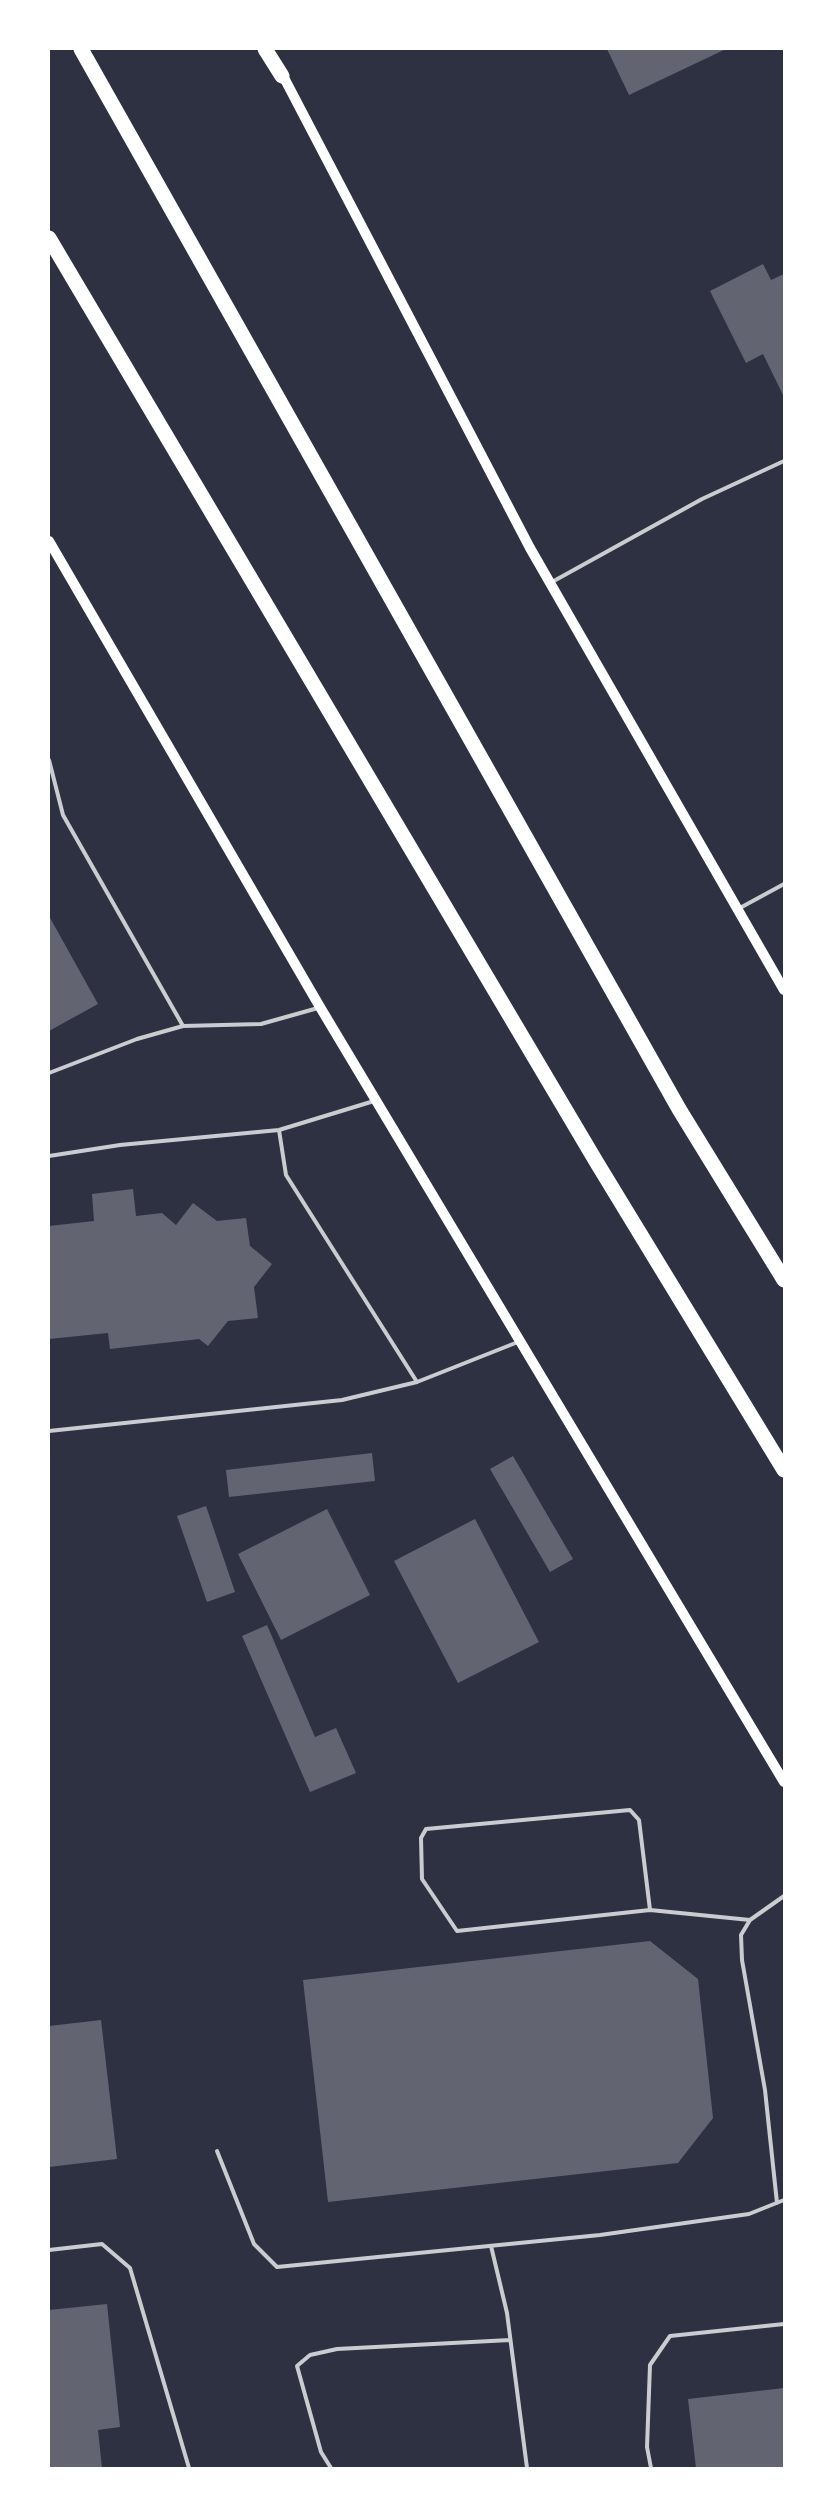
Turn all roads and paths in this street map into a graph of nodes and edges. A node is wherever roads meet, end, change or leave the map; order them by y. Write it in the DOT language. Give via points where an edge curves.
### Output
graph roads {
  1 [pos="81,49"];
  2 [pos="266,49"];
  3 [pos="270,49"];
  4 [pos="282,76"];
  5 [pos="49,238"];
  6 [pos="784,461"];
  7 [pos="49,541"];
  8 [pos="550,583"];
  9 [pos="49,760"];
  10 [pos="784,884"];
  11 [pos="738,909"];
  12 [pos="784,990"];
  13 [pos="320,1007"];
  14 [pos="183,1026"];
  15 [pos="49,1073"];
  16 [pos="376,1100"];
  17 [pos="279,1130"];
  18 [pos="49,1156"];
  19 [pos="784,1280"];
  20 [pos="520,1341"];
  21 [pos="417,1382"];
  22 [pos="49,1431"];
  23 [pos="784,1470"];
  24 [pos="784,1782"];
  25 [pos="784,1896"];
  26 [pos="650,1910"];
  27 [pos="750,1920"];
  28 [pos="217,2151"];
  29 [pos="784,2200"];
  30 [pos="777,2203"];
  31 [pos="491,2246"];
  32 [pos="49,2250"];
  33 [pos="784,2324"];
  34 [pos="510,2340"];
  35 [pos="189,2468"];
  36 [pos="331,2468"];
  37 [pos="527,2468"];
  38 [pos="651,2468"];
  1 -- 19 [label="highway" via="679,1109"];
  2 -- 4 [label="highway"];
  3 -- 4 [label="main road"];
  4 -- 8 [label="main road"];
  5 -- 23 [label="highway" via="586,1146"];
  6 -- 8 [label="lane" via="702,500"];
  7 -- 13 [label="main road"];
  8 -- 11 [label="main road"];
  9 -- 14 [label="lane" via="63,816"];
  10 -- 11 [label="lane"];
  11 -- 12 [label="main road"];
  13 -- 14 [label="lane" via="261,1024"];
  13 -- 16 [label="main road"];
  14 -- 15 [label="lane" via="136,1039"];
  16 -- 17 [label="lane"];
  16 -- 20 [label="main road"];
  17 -- 18 [label="lane" via="120,1145"];
  17 -- 21 [label="lane" via="286,1175"];
  20 -- 21 [label="lane"];
  20 -- 24 [label="main road"];
  21 -- 22 [label="lane" via="342,1400"];
  25 -- 27 [label="lane"];
  26 -- 26 [label="lane" via="639,1820 630,1810 426,1829 421,1838 422,1879 457,1931"];
  26 -- 27 [label="lane"];
  27 -- 30 [label="lane" via="741,1935 742,1960 764,2090"];
  28 -- 31 [label="lane" via="254,2244 277,2267"];
  29 -- 30 [label="lane"];
  30 -- 31 [label="lane" via="749,2214 600,2235"];
  31 -- 34 [label="lane"];
  32 -- 35 [label="lane" via="102,2244 130,2268"];
  33 -- 38 [label="lane" via="670,2336 650,2365 647,2447"];
  34 -- 36 [label="lane" via="337,2349 310,2355 297,2366 321,2452"];
  34 -- 37 [label="lane"];
}
